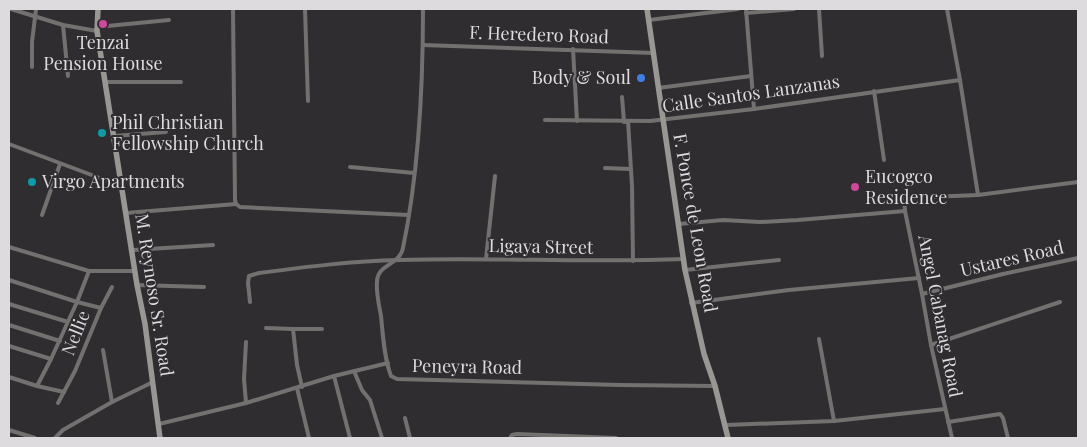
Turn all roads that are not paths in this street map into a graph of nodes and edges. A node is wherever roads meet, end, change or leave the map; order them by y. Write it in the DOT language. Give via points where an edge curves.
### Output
graph roads {
  1 [pos="12,9"];
  2 [pos="36,9"];
  3 [pos="98,9"];
  4 [pos="233,9"];
  5 [pos="305,9"];
  6 [pos="423,9"];
  7 [pos="647,9"];
  8 [pos="738,9"];
  9 [pos="794,9"];
  10 [pos="819,9"];
  11 [pos="947,9"];
  12 [pos="746,11"];
  13 [pos="35,16"];
  14 [pos="169,20"];
  15 [pos="649,20"];
  16 [pos="63,25"];
  17 [pos="97,29"];
  18 [pos="423,44"];
  19 [pos="573,49"];
  20 [pos="654,53"];
  21 [pos="822,56"];
  22 [pos="32,67"];
  23 [pos="68,76"];
  24 [pos="751,76"];
  25 [pos="960,80"];
  26 [pos="106,82"];
  27 [pos="181,82"];
  28 [pos="658,88"];
  29 [pos="874,91"];
  30 [pos="622,98"];
  31 [pos="308,101"];
  32 [pos="754,109"];
  33 [pos="545,120"];
  34 [pos="662,120"];
  35 [pos="578,121"];
  36 [pos="626,121"];
  37 [pos="166,132"];
  38 [pos="114,136"];
  39 [pos="9,144"];
  40 [pos="884,160"];
  41 [pos="60,164"];
  42 [pos="350,167"];
  43 [pos="605,168"];
  44 [pos="631,169"];
  45 [pos="414,173"];
  46 [pos="495,176"];
  47 [pos="1078,182"];
  48 [pos="122,187"];
  49 [pos="978,195"];
  50 [pos="236,204"];
  51 [pos="905,211"];
  52 [pos="126,213"];
  53 [pos="42,215"];
  54 [pos="409,215"];
  55 [pos="679,224"];
  56 [pos="213,245"];
  57 [pos="9,247"];
  58 [pos="132,250"];
  59 [pos="1078,258"];
  60 [pos="486,259"];
  61 [pos="683,259"];
  62 [pos="398,260"];
  63 [pos="779,260"];
  64 [pos="633,261"];
  65 [pos="685,270"];
  66 [pos="89,271"];
  67 [pos="135,271"];
  68 [pos="919,278"];
  69 [pos="9,280"];
  70 [pos="137,285"];
  71 [pos="112,287"];
  72 [pos="204,287"];
  73 [pos="922,294"];
  74 [pos="77,302"];
  75 [pos="250,302"];
  76 [pos="1060,302"];
  77 [pos="692,303"];
  78 [pos="9,304"];
  79 [pos="101,308"];
  80 [pos="68,322"];
  81 [pos="9,325"];
  82 [pos="266,328"];
  83 [pos="294,329"];
  84 [pos="322,329"];
  85 [pos="818,339"];
  86 [pos="60,341"];
  87 [pos="246,342"];
  88 [pos="931,344"];
  89 [pos="9,346"];
  90 [pos="103,350"];
  91 [pos="52,360"];
  92 [pos="388,363"];
  93 [pos="354,371"];
  94 [pos="334,376"];
  95 [pos="9,377"];
  96 [pos="153,382"];
  97 [pos="37,386"];
  98 [pos="715,386"];
  99 [pos="302,387"];
  100 [pos="297,388"];
  101 [pos="64,392"];
  102 [pos="112,402"];
  103 [pos="58,403"];
  104 [pos="246,403"];
  105 [pos="944,410"];
  106 [pos="405,418"];
  107 [pos="834,421"];
  108 [pos="948,422"];
  109 [pos="159,424"];
  110 [pos="726,425"];
  111 [pos="9,430"];
  112 [pos="35,438"];
  113 [pos="55,438"];
  114 [pos="160,438"];
  115 [pos="309,438"];
  116 [pos="350,438"];
  117 [pos="382,438"];
  118 [pos="410,438"];
  119 [pos="510,438"];
  120 [pos="616,438"];
  121 [pos="728,438"];
  122 [pos="952,438"];
  123 [pos="1008,438"];
  1 -- 13 [label="street"];
  2 -- 13 [label="street"];
  3 -- 17 [label="street, M. Reynoso Sr. Road"];
  4 -- 50 [label="street"];
  5 -- 31 [label="street"];
  6 -- 18 [label="street"];
  7 -- 15 [label="street, F. Ponce de Leon Road"];
  8 -- 15 [label="street"];
  9 -- 12 [label="street"];
  10 -- 21 [label="street"];
  11 -- 25 [label="street"];
  12 -- 24 [label="street"];
  13 -- 16 [label="street"];
  13 -- 22 [label="street"];
  14 -- 17 [label="street"];
  15 -- 20 [label="street, F. Ponce de Leon Road"];
  16 -- 17 [label="street"];
  16 -- 23 [label="street"];
  17 -- 26 [label="street, M. Reynoso Sr. Road"];
  18 -- 19 [label="street, F. Heredero Road"];
  18 -- 45 [label="street"];
  19 -- 20 [label="street, F. Heredero Road"];
  19 -- 35 [label="street"];
  20 -- 28 [label="street, F. Ponce de Leon Road"];
  24 -- 28 [label="street"];
  24 -- 32 [label="street"];
  25 -- 29 [label="street, Calle Santos Lanzanas"];
  25 -- 49 [label="street"];
  26 -- 27 [label="street"];
  26 -- 38 [label="street, M. Reynoso Sr. Road"];
  28 -- 34 [label="street, F. Ponce de Leon Road"];
  29 -- 32 [label="street, Calle Santos Lanzanas"];
  29 -- 40 [label="street"];
  30 -- 36 [label="street"];
  32 -- 34 [label="street, Calle Santos Lanzanas"];
  33 -- 35 [label="street, Calle Santos Lanzanas"];
  34 -- 36 [label="street, Calle Santos Lanzanas"];
  34 -- 55 [label="street, F. Ponce de Leon Road"];
  35 -- 36 [label="street, Calle Santos Lanzanas"];
  36 -- 44 [label="street"];
  37 -- 38 [label="street"];
  38 -- 48 [label="street, M. Reynoso Sr. Road"];
  39 -- 41 [label="street"];
  41 -- 48 [label="street"];
  41 -- 53 [label="street"];
  42 -- 45 [label="street"];
  43 -- 44 [label="street"];
  44 -- 64 [label="street"];
  45 -- 54 [label="street"];
  46 -- 60 [label="street"];
  47 -- 49 [label="street"];
  48 -- 52 [label="street, M. Reynoso Sr. Road"];
  49 -- 51 [label="street, Angel Cabanag Road" via="904,198"];
  50 -- 52 [label="street"];
  50 -- 54 [label="street" via="240,207"];
  51 -- 55 [label="street"];
  51 -- 68 [label="street, Angel Cabanag Road"];
  52 -- 58 [label="street, M. Reynoso Sr. Road"];
  54 -- 62 [label="street" via="403,251"];
  55 -- 61 [label="street, F. Ponce de Leon Road"];
  56 -- 58 [label="street"];
  57 -- 66 [label="street"];
  58 -- 67 [label="street, M. Reynoso Sr. Road"];
  59 -- 73 [label="street, Ustares Road"];
  60 -- 62 [label="street, Ligaya Street"];
  60 -- 64 [label="street, Ligaya Street"];
  61 -- 64 [label="street, Ligaya Street"];
  61 -- 65 [label="street, F. Ponce de Leon Road"];
  62 -- 75 [label="street, Ligaya Street" via="254,274 249,276"];
  62 -- 92 [label="street, Peneyra Road" via="382,269 376,280"];
  63 -- 65 [label="street"];
  65 -- 77 [label="street, F. Ponce de Leon Road"];
  66 -- 67 [label="street"];
  66 -- 74 [label="street, Nellie"];
  67 -- 70 [label="street, M. Reynoso Sr. Road"];
  68 -- 73 [label="street, Angel Cabanag Road"];
  68 -- 77 [label="street"];
  69 -- 74 [label="street"];
  70 -- 72 [label="street"];
  70 -- 96 [label="street, M. Reynoso Sr. Road"];
  71 -- 79 [label="street"];
  73 -- 88 [label="street, Angel Cabanag Road"];
  74 -- 79 [label="street, Nellie"];
  74 -- 80 [label="street"];
  76 -- 88 [label="street"];
  77 -- 98 [label="street, F. Ponce de Leon Road"];
  78 -- 80 [label="street"];
  79 -- 101 [label="street, Nellie"];
  80 -- 86 [label="street"];
  81 -- 86 [label="street"];
  82 -- 83 [label="street"];
  83 -- 84 [label="street"];
  83 -- 99 [label="street"];
  85 -- 107 [label="street"];
  86 -- 91 [label="street"];
  87 -- 104 [label="street"];
  88 -- 105 [label="street, Angel Cabanag Road"];
  89 -- 91 [label="street"];
  90 -- 102 [label="street"];
  91 -- 97 [label="street"];
  92 -- 93 [label="street"];
  92 -- 98 [label="street, Peneyra Road" via="391,376 397,379"];
  93 -- 94 [label="street"];
  93 -- 117 [label="street" via="370,400"];
  94 -- 99 [label="street"];
  94 -- 116 [label="street"];
  95 -- 97 [label="street"];
  96 -- 102 [label="street"];
  96 -- 109 [label="street, M. Reynoso Sr. Road"];
  97 -- 101 [label="street"];
  98 -- 110 [label="street, F. Ponce de Leon Road"];
  99 -- 100 [label="street"];
  100 -- 104 [label="street"];
  100 -- 115 [label="street"];
  101 -- 103 [label="street, Nellie"];
  102 -- 113 [label="street"];
  104 -- 109 [label="street"];
  105 -- 107 [label="street"];
  105 -- 108 [label="street, Angel Cabanag Road"];
  106 -- 118 [label="street"];
  107 -- 110 [label="street"];
  108 -- 122 [label="street, Angel Cabanag Road"];
  108 -- 123 [label="street" via="1000,414"];
  109 -- 114 [label="street, M. Reynoso Sr. Road"];
  110 -- 121 [label="street, F. Ponce de Leon Road"];
  111 -- 112 [label="street"];
  119 -- 120 [label="street" via="517,434"];
}
